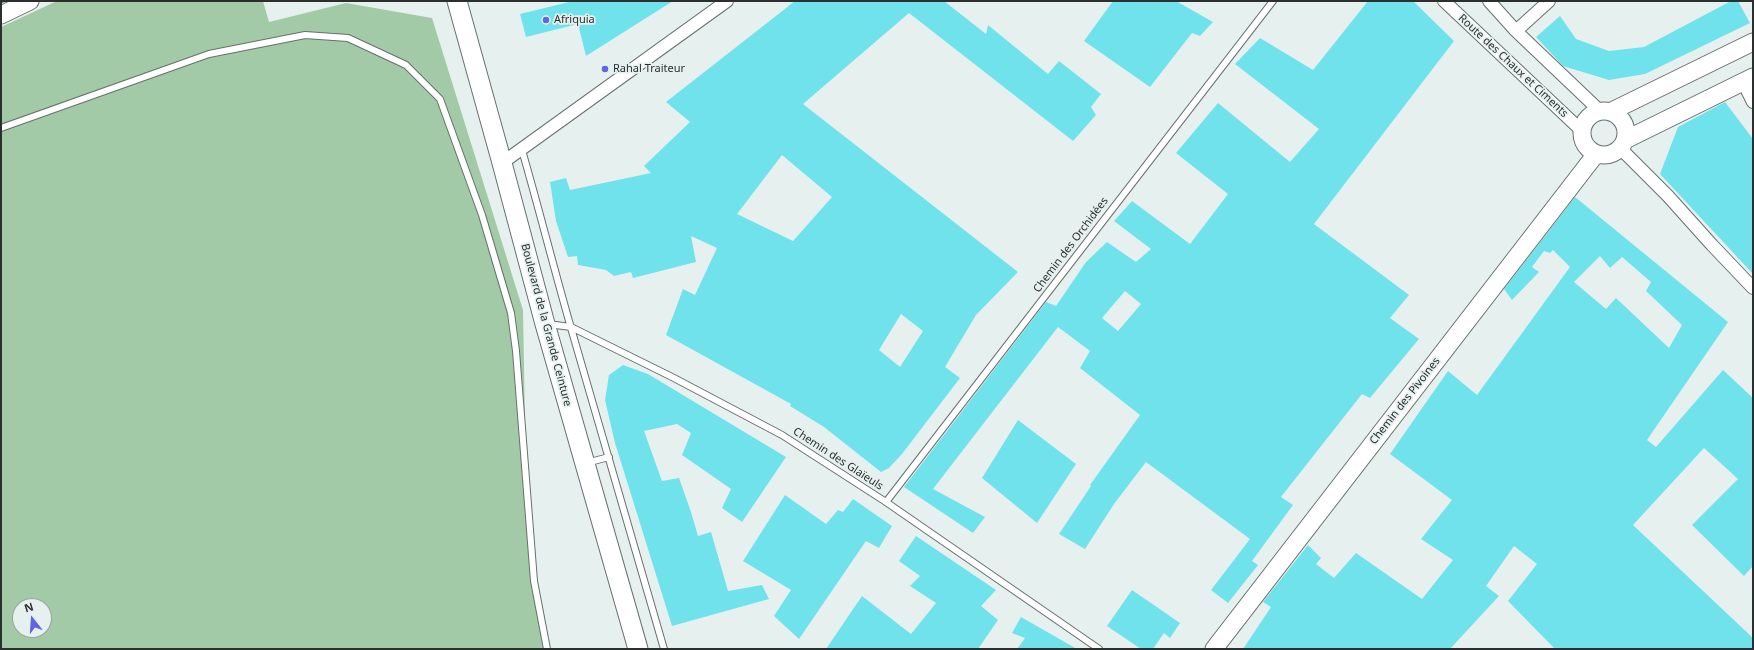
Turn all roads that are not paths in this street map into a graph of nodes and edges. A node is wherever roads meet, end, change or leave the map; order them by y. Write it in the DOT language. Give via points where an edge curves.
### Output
graph roads {
  1 [pos="30,1"];
  2 [pos="456,1"];
  3 [pos="726,1"];
  4 [pos="1273,1"];
  5 [pos="1444,1"];
  6 [pos="1489,1"];
  7 [pos="1549,1"];
  8 [pos="1,15"];
  9 [pos="1516,31"];
  10 [pos="1753,42"];
  11 [pos="1748,79"];
  12 [pos="1753,102"];
  13 [pos="1605,112"];
  14 [pos="1,128"];
  15 [pos="1582,131"];
  16 [pos="1622,144"];
  17 [pos="522,150"];
  18 [pos="1596,154"];
  19 [pos="502,163"];
  20 [pos="1753,288"];
  21 [pos="545,324"];
  22 [pos="571,328"];
  23 [pos="609,457"];
  24 [pos="585,463"];
  25 [pos="886,502"];
  26 [pos="547,649"];
  27 [pos="638,649"];
  28 [pos="664,649"];
  29 [pos="1099,649"];
  30 [pos="1214,649"];
  1 -- 8 [label="street"];
  2 -- 19 [label="main road, Boulevard de la Grande Ceinture"];
  3 -- 17 [label="street"];
  4 -- 25 [label="lane, Chemin des Orchidées"];
  5 -- 15 [label="street, Route des Chaux et Ciments"];
  6 -- 9 [label="street"];
  7 -- 9 [label="street"];
  9 -- 13 [label="street"];
  10 -- 13 [label="street"];
  11 -- 12 [label="street"];
  11 -- 16 [label="street"];
  13 -- 15 [label="street" via="1588,118"];
  13 -- 16 [label="street" via="1616,114 1625,126"];
  14 -- 26 [label="lane" via="209,54 305,35 348,38 406,65 440,99 482,215 511,313 517,358 534,581"];
  15 -- 18 [label="street" via="1585,145"];
  16 -- 18 [label="street" via="1609,154"];
  16 -- 20 [label="street"];
  17 -- 19 [label="street"];
  17 -- 22 [label="lane"];
  18 -- 30 [label="street, Chemin des Pivoines"];
  19 -- 21 [label="main road, Boulevard de la Grande Ceinture"];
  21 -- 22 [label="lane, Chemin des Glaïeuls"];
  21 -- 24 [label="main road, Boulevard de la Grande Ceinture"];
  22 -- 23 [label="lane"];
  22 -- 25 [label="lane, Chemin des Glaïeuls" via="782,435"];
  23 -- 24 [label="lane"];
  23 -- 28 [label="lane"];
  24 -- 27 [label="main road, Boulevard de la Grande Ceinture"];
  25 -- 29 [label="lane, Chemin des Glaïeuls"];
}
